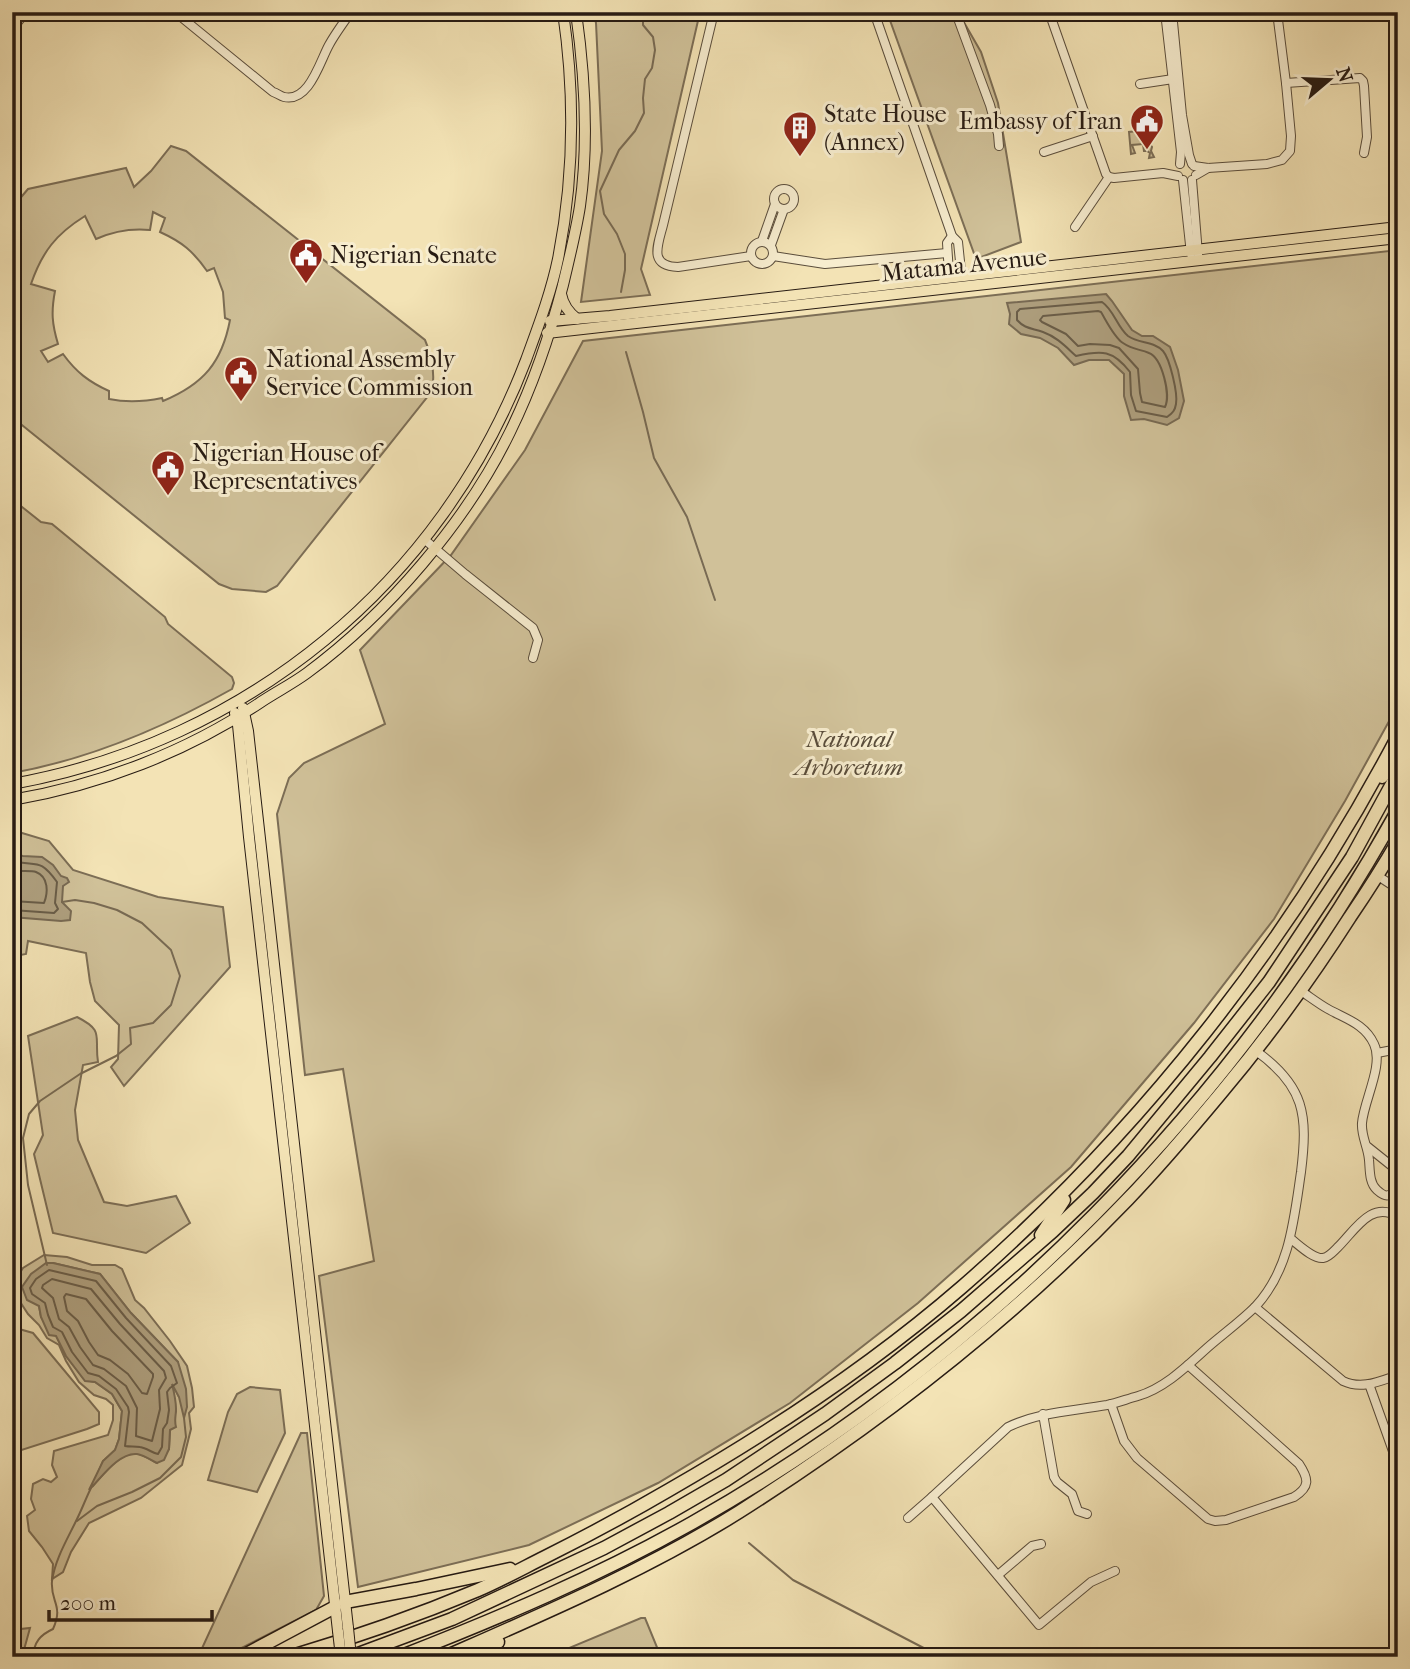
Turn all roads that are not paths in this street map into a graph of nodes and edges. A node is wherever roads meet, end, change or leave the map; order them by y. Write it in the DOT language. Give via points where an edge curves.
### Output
graph roads {
  1 [pos="26,12"];
  2 [pos="175,12"];
  3 [pos="351,12"];
  4 [pos="563,12"];
  5 [pos="576,12"];
  6 [pos="714,12"];
  7 [pos="874,12"];
  8 [pos="1049,12"];
  9 [pos="1165,12"];
  10 [pos="1172,12"];
  11 [pos="1278,12"];
  12 [pos="957,13"];
  13 [pos="12,29"];
  14 [pos="1173,79"];
  15 [pos="1286,83"];
  16 [pos="1139,84"];
  17 [pos="1093,136"];
  18 [pos="999,146"];
  19 [pos="1044,152"];
  20 [pos="1364,153"];
  21 [pos="1187,171"];
  22 [pos="1109,177"];
  23 [pos="780,207"];
  24 [pos="1075,227"];
  25 [pos="1398,227"];
  26 [pos="952,236"];
  27 [pos="1369,236"];
  28 [pos="1398,238"];
  29 [pos="766,243"];
  30 [pos="1194,249"];
  31 [pos="947,253"];
  32 [pos="751,256"];
  33 [pos="773,256"];
  34 [pos="1195,261"];
  35 [pos="961,271"];
  36 [pos="949,273"];
  37 [pos="889,289"];
  38 [pos="561,293"];
  39 [pos="577,318"];
  40 [pos="540,321"];
  41 [pos="554,321"];
  42 [pos="550,333"];
  43 [pos="536,334"];
  44 [pos="424,539"];
  45 [pos="435,547"];
  46 [pos="533,658"];
  47 [pos="263,700"];
  48 [pos="237,703"];
  49 [pos="241,716"];
  50 [pos="219,727"];
  51 [pos="244,734"];
  52 [pos="1398,736"];
  53 [pos="1398,758"];
  54 [pos="1398,773"];
  55 [pos="12,784"];
  56 [pos="1369,791"];
  57 [pos="12,800"];
  58 [pos="1398,810"];
  59 [pos="1398,841"];
  60 [pos="1378,876"];
  61 [pos="1398,889"];
  62 [pos="1301,991"];
  63 [pos="1398,1049"];
  64 [pos="1256,1051"];
  65 [pos="1377,1053"];
  66 [pos="1368,1146"];
  67 [pos="1398,1171"];
  68 [pos="1077,1179"];
  69 [pos="1398,1187"];
  70 [pos="1398,1217"];
  71 [pos="1291,1239"];
  72 [pos="1033,1248"];
  73 [pos="1059,1268"];
  74 [pos="997,1306"];
  75 [pos="1255,1307"];
  76 [pos="1188,1365"];
  77 [pos="1398,1375"];
  78 [pos="1369,1384"];
  79 [pos="858,1390"];
  80 [pos="1111,1404"];
  81 [pos="872,1406"];
  82 [pos="832,1409"];
  83 [pos="1043,1414"];
  84 [pos="846,1425"];
  85 [pos="1394,1454"];
  86 [pos="932,1497"];
  87 [pos="1087,1514"];
  88 [pos="908,1518"];
  89 [pos="1041,1544"];
  90 [pos="528,1566"];
  91 [pos="1115,1571"];
  92 [pos="998,1576"];
  93 [pos="536,1581"];
  94 [pos="478,1590"];
  95 [pos="551,1594"];
  96 [pos="340,1604"];
  97 [pos="523,1624"];
  98 [pos="343,1629"];
  99 [pos="505,1631"];
  100 [pos="241,1657"];
  101 [pos="289,1657"];
  102 [pos="341,1657"];
  103 [pos="351,1657"];
  104 [pos="398,1657"];
  105 [pos="445,1657"];
  106 [pos="471,1657"];
  1 -- 13 [label="street"];
  2 -- 3 [label="street" via="284,97 293,97 311,82"];
  4 -- 40 [label="main road" via="570,92 570,173 557,263"];
  5 -- 38 [label="main road" via="585,135 580,207"];
  6 -- 32 [label="street" via="657,256 668,267"];
  7 -- 26 [label="street"];
  8 -- 17 [label="street"];
  9 -- 14 [label="street"];
  10 -- 21 [label="street"];
  11 -- 15 [label="street"];
  12 -- 18 [label="street"];
  14 -- 16 [label="street"];
  14 -- 21 [label="street"];
  15 -- 20 [label="street" via="1360,78 1367,137"];
  15 -- 21 [label="street" via="1291,136 1287,156 1268,164"];
  17 -- 19 [label="street"];
  17 -- 22 [label="street"];
  21 -- 22 [label="street"];
  21 -- 30 [label="street"];
  22 -- 24 [label="street"];
  23 -- 29 [label="street"];
  25 -- 27 [label="main road, Matama Avenue"];
  26 -- 31 [label="street"];
  26 -- 35 [label="street" via="958,242"];
  27 -- 28 [label="main road, Matama Avenue"];
  27 -- 30 [label="main road, Matama Avenue"];
  27 -- 34 [label="main road, Matama Avenue"];
  29 -- 32 [label="street" via="756,242"];
  29 -- 33 [label="street"];
  30 -- 34 [label="street"];
  30 -- 37 [label="main road, Matama Avenue"];
  31 -- 33 [label="street" via="825,264"];
  31 -- 36 [label="street"];
  32 -- 33 [label="street" via="762,264"];
  34 -- 37 [label="main road, Matama Avenue"];
  37 -- 39 [label="main road, Matama Avenue"];
  37 -- 42 [label="main road, Matama Avenue"];
  38 -- 39 [label="main road" via="565,307"];
  38 -- 41 [label="main road"];
  39 -- 41 [label="main road, Matama Avenue"];
  40 -- 41 [label="main road, Matama Avenue"];
  40 -- 43 [label="main road"];
  41 -- 42 [label="main road"];
  42 -- 43 [label="main road, Matama Avenue"];
  42 -- 45 [label="main road" via="510,433"];
  43 -- 44 [label="main road" via="498,426 459,492"];
  44 -- 45 [label="street"];
  44 -- 48 [label="main road" via="351,617 285,672"];
  45 -- 46 [label="street" via="533,628 538,640"];
  45 -- 47 [label="main road" via="348,640 309,672"];
  47 -- 49 [label="main road"];
  47 -- 51 [label="main road"];
  48 -- 49 [label="main road"];
  48 -- 55 [label="main road" via="151,745 86,767"];
  49 -- 50 [label="main road"];
  49 -- 51 [label="main road"];
  50 -- 51 [label="main road"];
  50 -- 57 [label="main road" via="122,771"];
  51 -- 96 [label="main road" via="252,863"];
  52 -- 56 [label="highway"];
  53 -- 56 [label="highway"];
  54 -- 72 [label="highway" via="1352,857 1269,982 1128,1156"];
  56 -- 68 [label="highway" via="1242,985 1158,1090"];
  58 -- 74 [label="highway" via="1299,970 1247,1039 1102,1207"];
  59 -- 60 [label="highway"];
  60 -- 61 [label="street"];
  60 -- 62 [label="highway"];
  62 -- 64 [label="highway"];
  62 -- 65 [label="street" via="1359,1025"];
  63 -- 65 [label="street"];
  64 -- 71 [label="street" via="1284,1075 1304,1119"];
  64 -- 73 [label="highway" via="1130,1198"];
  65 -- 66 [label="street" via="1363,1122"];
  66 -- 67 [label="street"];
  66 -- 69 [label="street" via="1375,1189 1388,1197"];
  68 -- 72 [label="highway"];
  68 -- 90 [label="highway" via="961,1288 788,1418 684,1482"];
  70 -- 71 [label="street" via="1383,1211 1365,1217 1323,1258"];
  71 -- 75 [label="street" via="1278,1274"];
  72 -- 79 [label="highway" via="961,1311"];
  73 -- 74 [label="highway"];
  73 -- 97 [label="highway" via="934,1374 738,1513"];
  74 -- 81 [label="highway"];
  75 -- 76 [label="street"];
  75 -- 78 [label="street" via="1343,1381"];
  76 -- 80 [label="street" via="1157,1388"];
  76 -- 80 [label="street" via="1299,1464 1307,1478 1301,1492 1226,1520 1208,1519 1137,1458 1124,1441"];
  77 -- 78 [label="street"];
  78 -- 85 [label="street"];
  79 -- 81 [label="highway"];
  79 -- 82 [label="highway"];
  80 -- 83 [label="street"];
  81 -- 84 [label="highway"];
  82 -- 84 [label="highway" via="846,1406"];
  82 -- 93 [label="highway" via="726,1480"];
  83 -- 86 [label="street" via="1008,1427"];
  83 -- 87 [label="street" via="1054,1477 1072,1494 1078,1511"];
  84 -- 95 [label="highway" via="692,1523"];
  86 -- 88 [label="street"];
  86 -- 92 [label="street"];
  89 -- 92 [label="street" via="1032,1546"];
  90 -- 94 [label="highway"];
  90 -- 96 [label="highway"];
  91 -- 92 [label="street" via="1091,1581 1039,1625"];
  93 -- 94 [label="highway"];
  93 -- 103 [label="highway"];
  94 -- 101 [label="highway"];
  95 -- 99 [label="highway"];
  95 -- 104 [label="highway"];
  96 -- 98 [label="main road"];
  96 -- 100 [label="highway"];
  97 -- 99 [label="highway"];
  97 -- 106 [label="highway"];
  98 -- 102 [label="main road, bridge"];
  98 -- 103 [label="main road, bridge"];
  99 -- 105 [label="highway"];
}
